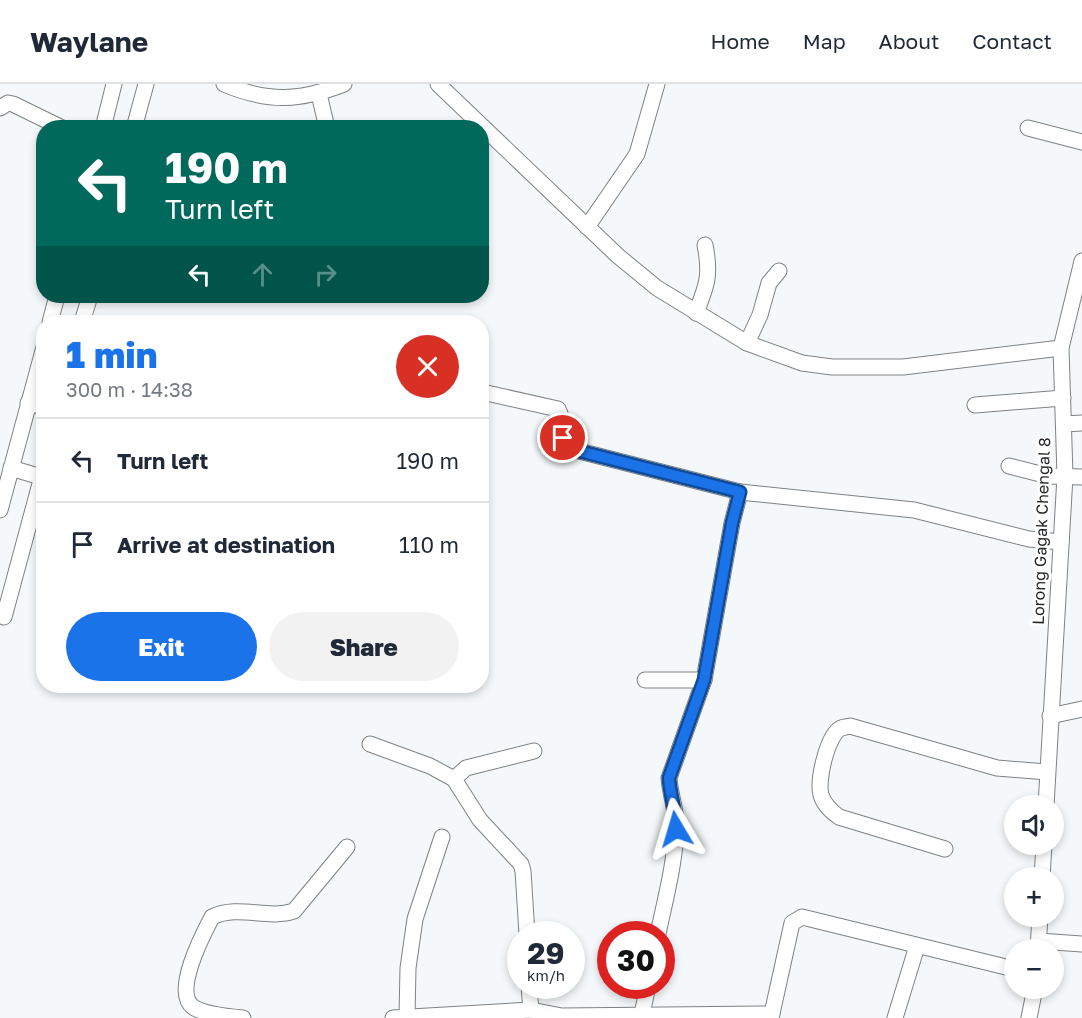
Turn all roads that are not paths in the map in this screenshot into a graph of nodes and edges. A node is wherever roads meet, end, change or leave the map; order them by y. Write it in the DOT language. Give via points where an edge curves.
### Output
graph roads {
  1 [pos="114,84"];
  2 [pos="146,84"];
  3 [pos="224,84"];
  4 [pos="344,84"];
  5 [pos="657,84"];
  6 [pos="442,85"];
  7 [pos="319,94"];
  8 [pos="0,108"];
  9 [pos="46,120"];
  10 [pos="105,120"];
  11 [pos="136,120"];
  12 [pos="325,120"];
  13 [pos="478,120"];
  14 [pos="1028,128"];
  15 [pos="489,131"];
  16 [pos="1082,142"];
  17 [pos="587,227"];
  18 [pos="705,245"];
  19 [pos="1082,261"];
  20 [pos="779,271"];
  21 [pos="696,313"];
  22 [pos="747,343"];
  23 [pos="1061,348"];
  24 [pos="489,394"];
  25 [pos="1063,398"];
  26 [pos="36,405"];
  27 [pos="975,405"];
  28 [pos="1082,423"];
  29 [pos="1064,424"];
  30 [pos="1009,466"];
  31 [pos="11,468"];
  32 [pos="36,472"];
  33 [pos="1065,476"];
  34 [pos="1082,477"];
  35 [pos="740,492"];
  36 [pos="36,496"];
  37 [pos="0,510"];
  38 [pos="1061,542"];
  39 [pos="4,617"];
  40 [pos="704,680"];
  41 [pos="645,681"];
  42 [pos="1082,709"];
  43 [pos="1050,716"];
  44 [pos="370,744"];
  45 [pos="534,751"];
  46 [pos="1047,772"];
  47 [pos="454,779"];
  48 [pos="1046,795"];
  49 [pos="442,837"];
  50 [pos="347,848"];
  51 [pos="945,849"];
  52 [pos="526,921"];
  53 [pos="661,921"];
  54 [pos="1064,944"];
  55 [pos="1082,944"];
  56 [pos="917,946"];
  57 [pos="1004,967"];
  58 [pos="530,999"];
  59 [pos="645,999"];
  60 [pos="1033,999"];
  61 [pos="531,1010"];
  62 [pos="642,1014"];
  63 [pos="771,1016"];
  64 [pos="243,1018"];
  65 [pos="400,1018"];
  66 [pos="895,1018"];
  67 [pos="1029,1018"];
  1 -- 10 [label="street"];
  2 -- 11 [label="street"];
  3 -- 7 [label="street" via="252,94 286,99"];
  4 -- 7 [label="street"];
  5 -- 17 [label="street" via="637,154"];
  6 -- 13 [label="street"];
  7 -- 12 [label="street"];
  8 -- 9 [label="street" via="13,104"];
  14 -- 16 [label="street"];
  15 -- 17 [label="street"];
  17 -- 21 [label="street" via="657,288"];
  18 -- 21 [label="street" via="708,278"];
  19 -- 23 [label="street, Lorong Gagak Chengal 8"];
  20 -- 22 [label="street" via="769,283"];
  21 -- 22 [label="street"];
  22 -- 23 [label="street" via="802,363 832,368 903,367"];
  23 -- 25 [label="street, Lorong Gagak Chengal 8"];
  24 -- 35 [label="street" via="558,409 563,438 569,447 579,451"];
  25 -- 27 [label="street"];
  25 -- 29 [label="street, Lorong Gagak Chengal 8"];
  26 -- 31 [label="street"];
  28 -- 29 [label="street"];
  29 -- 33 [label="street, Lorong Gagak Chengal 8"];
  30 -- 33 [label="street" via="1041,475"];
  31 -- 32 [label="street"];
  31 -- 37 [label="street"];
  33 -- 34 [label="street"];
  33 -- 38 [label="street, Lorong Gagak Chengal 8"];
  35 -- 38 [label="street" via="914,510 1029,539"];
  35 -- 40 [label="street"];
  36 -- 39 [label="street"];
  38 -- 43 [label="street, Lorong Gagak Chengal 8"];
  40 -- 41 [label="street"];
  40 -- 53 [label="street" via="669,778 676,829"];
  42 -- 43 [label="street"];
  43 -- 46 [label="street, Lorong Gagak Chengal 8"];
  44 -- 47 [label="street"];
  45 -- 47 [label="street" via="466,768"];
  46 -- 48 [label="street, Lorong Gagak Chengal 8"];
  46 -- 51 [label="street" via="997,768 850,726 840,728 833,736 819,774 821,795 828,809 839,817"];
  47 -- 52 [label="street" via="480,820 521,864"];
  49 -- 65 [label="street" via="415,919"];
  50 -- 64 [label="street" via="294,911 233,911 212,917 186,982 186,998 200,1011"];
  54 -- 55 [label="street"];
  56 -- 57 [label="street"];
  56 -- 63 [label="street" via="798,918 792,923"];
  56 -- 66 [label="street"];
  58 -- 61 [label="street"];
  59 -- 62 [label="street"];
  60 -- 67 [label="street"];
  61 -- 62 [label="street" via="562,1016"];
  61 -- 65 [label="street"];
  62 -- 63 [label="street"];
}
